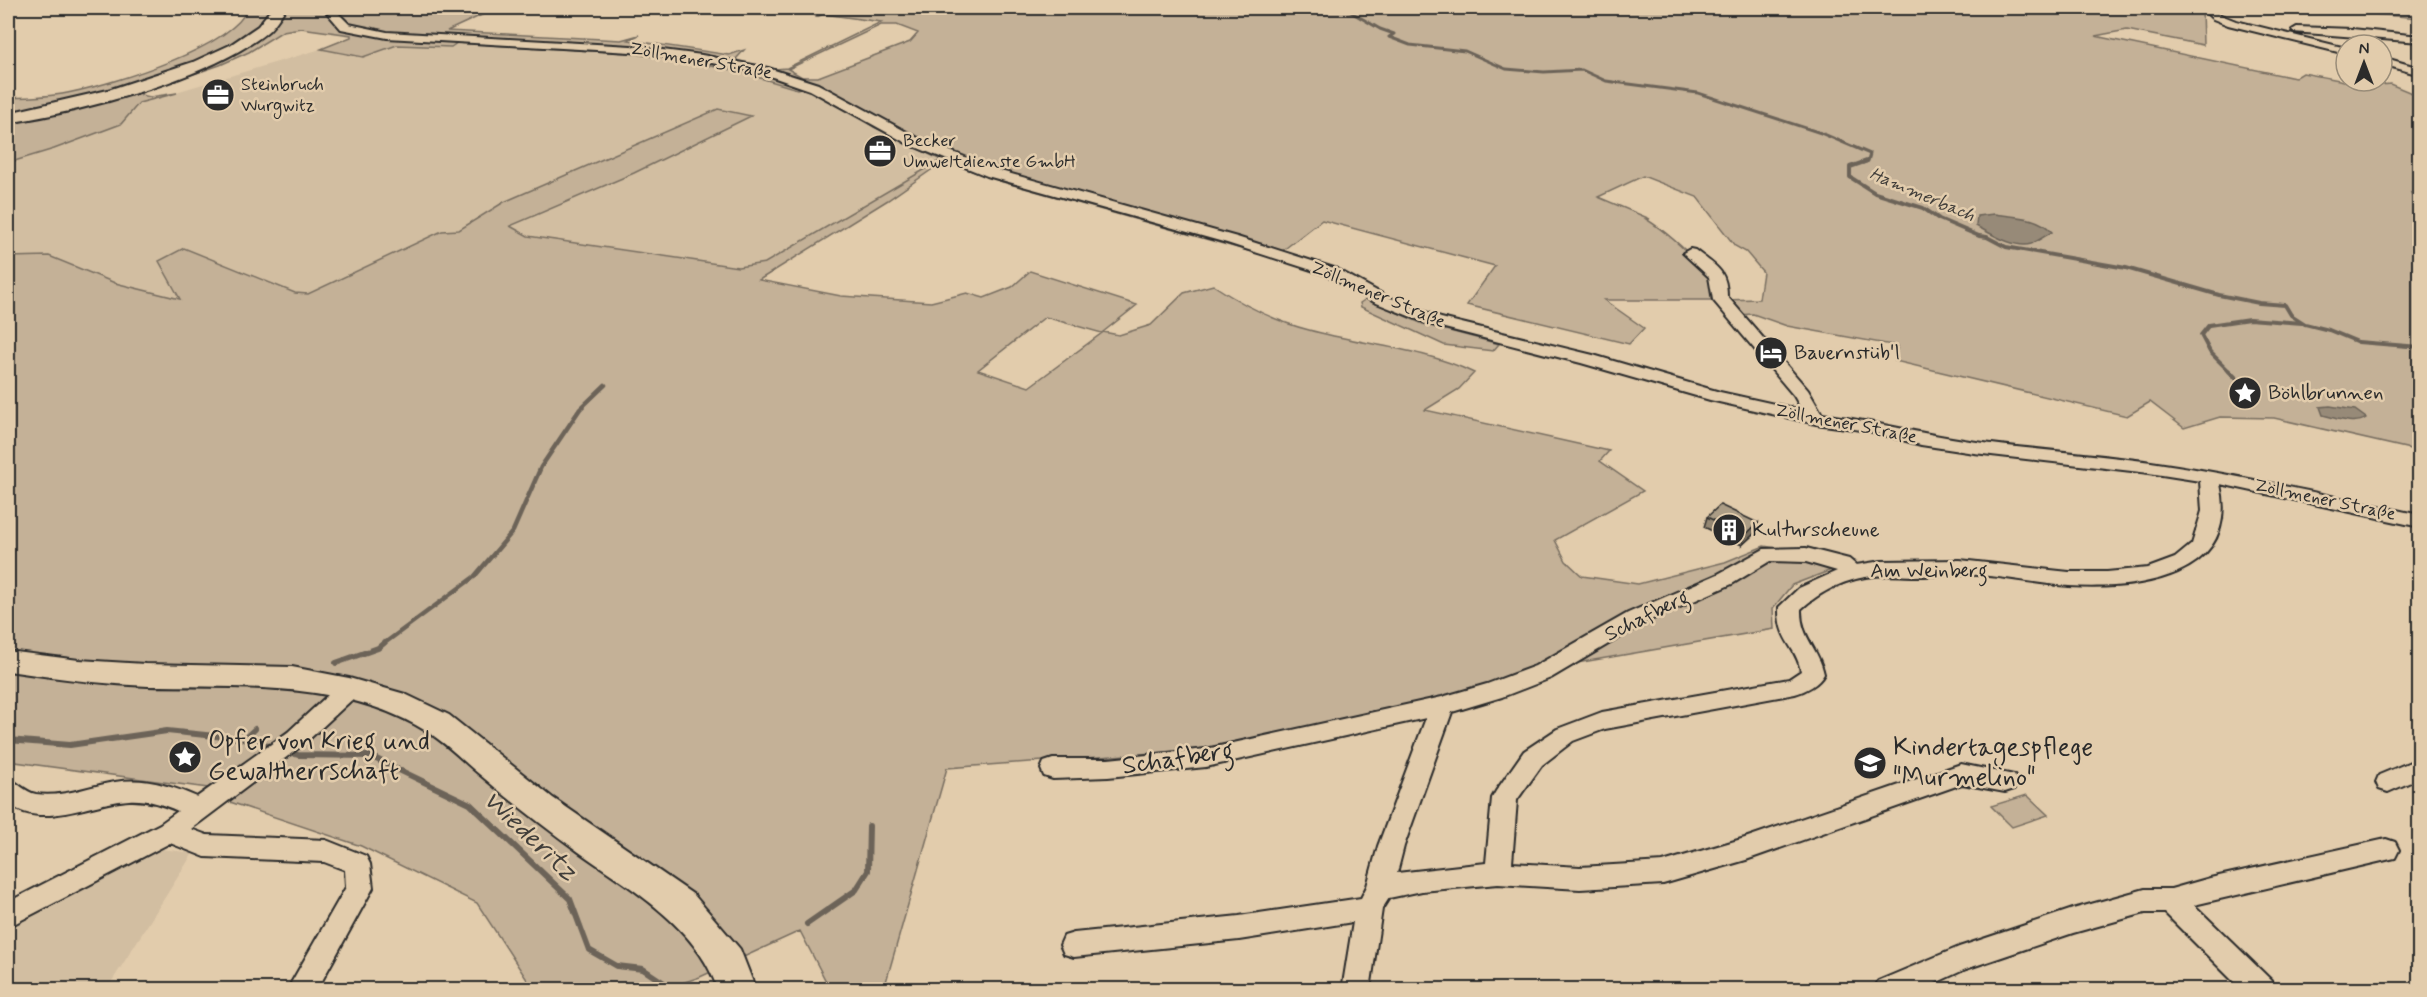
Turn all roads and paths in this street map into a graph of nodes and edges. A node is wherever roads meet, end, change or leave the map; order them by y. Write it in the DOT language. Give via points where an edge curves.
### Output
graph roads {
  1 [pos="279,8"];
  2 [pos="328,8"];
  3 [pos="2206,8"];
  4 [pos="2272,32"];
  5 [pos="2420,39"];
  6 [pos="2334,48"];
  7 [pos="2394,64"];
  8 [pos="2420,72"];
  9 [pos="8,118"];
  10 [pos="1690,253"];
  11 [pos="1816,419"];
  12 [pos="2208,477"];
  13 [pos="2420,521"];
  14 [pos="1853,573"];
  15 [pos="8,661"];
  16 [pos="349,689"];
  17 [pos="1442,706"];
  18 [pos="2420,767"];
  19 [pos="1053,770"];
  20 [pos="2005,782"];
  21 [pos="2388,782"];
  22 [pos="8,789"];
  23 [pos="197,808"];
  24 [pos="169,831"];
  25 [pos="2386,850"];
  26 [pos="1498,873"];
  27 [pos="1375,898"];
  28 [pos="2171,901"];
  29 [pos="8,915"];
  30 [pos="1074,945"];
  31 [pos="301,990"];
  32 [pos="736,990"];
  33 [pos="1356,990"];
  34 [pos="1888,990"];
  35 [pos="2262,990"];
  1 -- 9 [label="main road" via="268,25 241,44 185,70 105,97"];
  2 -- 11 [label="street, Zöllmener Straße" via="345,27 387,35 605,46 764,70 831,95 913,141 992,173 1332,272 1380,299 1435,321"];
  3 -- 4 [label="street" via="2217,17"];
  4 -- 5 [label="street" via="2352,32"];
  4 -- 6 [label="street"];
  7 -- 8 [label="street"];
  10 -- 11 [label="street" via="1716,275 1719,297 1802,394"];
  11 -- 12 [label="street, Zöllmener Straße" via="1974,447"];
  12 -- 13 [label="street, Zöllmener Straße"];
  12 -- 14 [label="street, Am Weinberg" via="2212,515 2204,543 2181,564 2156,572 2104,580 2057,579 1967,567"];
  14 -- 17 [label="street, Schafberg" via="1842,564 1806,555 1764,556 1725,579 1636,618 1543,672"];
  14 -- 26 [label="street, Am Weinberg" via="1802,596 1790,607 1788,622 1792,636 1812,663 1813,674 1806,680 1795,686 1602,721 1565,735 1533,758 1505,798"];
  15 -- 16 [label="main road" via="145,675 292,678"];
  16 -- 23 [label="street" via="296,738"];
  16 -- 32 [label="main road" via="394,702 438,723 541,807 681,906 727,961"];
  17 -- 19 [label="street, Schafberg" via="1206,758"];
  17 -- 27 [label="street"];
  18 -- 21 [label="street"];
  20 -- 26 [label="street" via="1961,774 1746,849 1663,873 1580,878"];
  22 -- 23 [label="street" via="42,805 130,790 163,793"];
  23 -- 24 [label="street"];
  24 -- 29 [label="street"];
  24 -- 31 [label="street" via="205,846 326,851 357,864 360,888"];
  25 -- 28 [label="street"];
  26 -- 27 [label="street" via="1422,880"];
  27 -- 30 [label="street" via="1239,928"];
  27 -- 33 [label="street"];
  28 -- 34 [label="street" via="2145,901 2073,921 1959,959"];
  28 -- 35 [label="street"];
}
